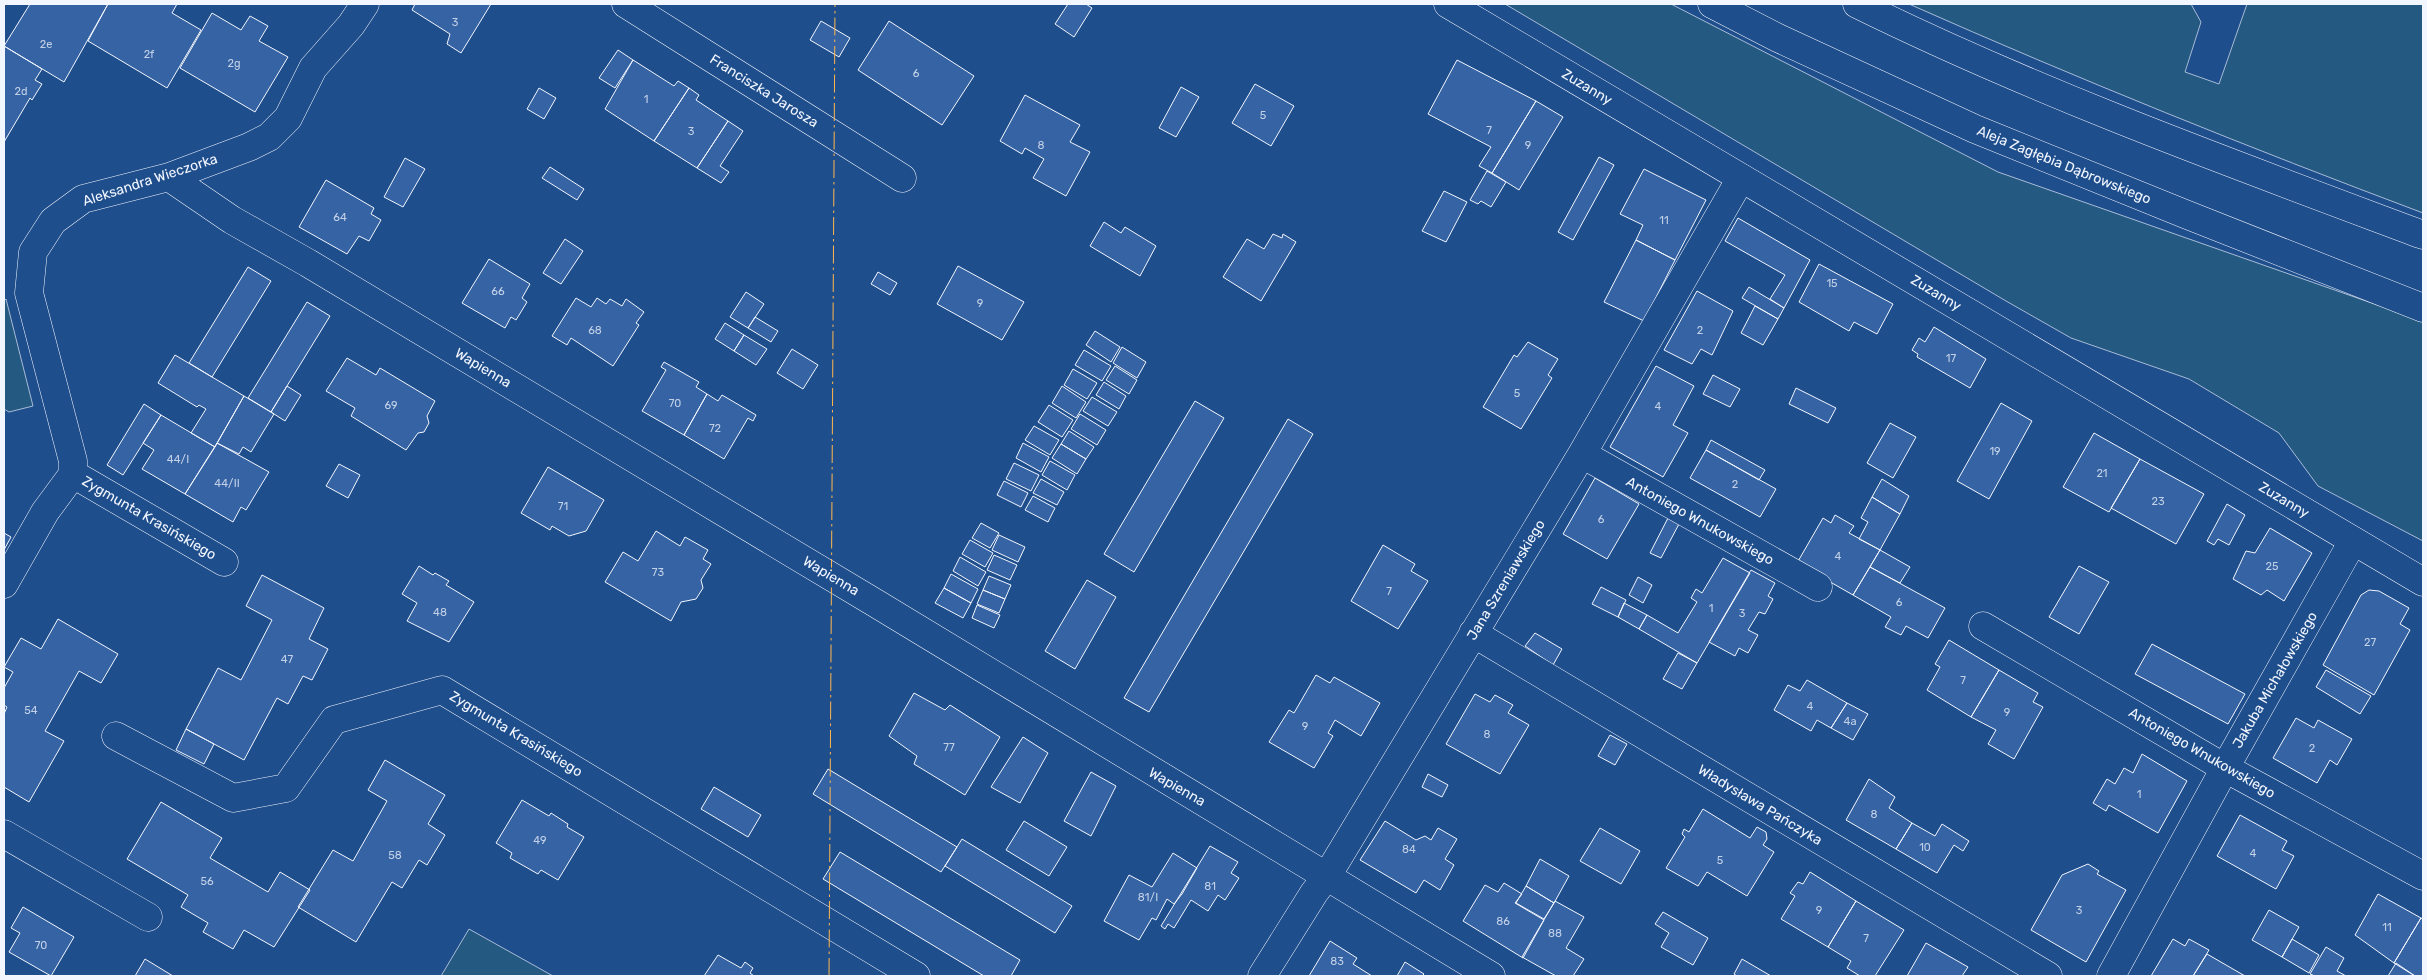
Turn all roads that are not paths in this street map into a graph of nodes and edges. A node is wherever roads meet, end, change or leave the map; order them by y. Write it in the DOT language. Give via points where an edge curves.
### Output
graph roads {
  1 [pos="365,4"];
  2 [pos="626,4"];
  3 [pos="1448,4"];
  4 [pos="1712,4"];
  5 [pos="1857,4"];
  6 [pos="169,177"];
  7 [pos="902,178"];
  8 [pos="1741,178"];
  9 [pos="2423,235"];
  10 [pos="2423,308"];
  11 [pos="1582,454"];
  12 [pos="73,474"];
  13 [pos="2353,542"];
  14 [pos="224,562"];
  15 [pos="2423,582"];
  16 [pos="4,584"];
  17 [pos="1818,587"];
  18 [pos="1982,626"];
  19 [pos="1473,633"];
  20 [pos="116,736"];
  21 [pos="2225,768"];
  22 [pos="4,834"];
  23 [pos="1327,876"];
  24 [pos="2423,876"];
  25 [pos="148,917"];
  26 [pos="916,976"];
  27 [pos="1262,976"];
  28 [pos="1492,976"];
  29 [pos="2048,976"];
  30 [pos="2111,976"];
  1 -- 6 [label="street, Aleksandra Wieczorka" via="313,68 288,118 269,137 249,148"];
  2 -- 7 [label="street, Franciszka Jarosza"];
  3 -- 8 [label="street, Zuzanny"];
  4 -- 10 [label="street, Aleja Zagłębia Dąbrowskiego" via="1975,129"];
  5 -- 9 [label="street" via="2163,137"];
  6 -- 12 [label="street, Aleksandra Wieczorka" via="83,199 53,221 33,252 29,293 73,461"];
  6 -- 23 [label="street, Wapienna" via="232,220"];
  8 -- 11 [label="street, Jana Szreniawskiego"];
  8 -- 13 [label="street, Zuzanny"];
  11 -- 17 [label="street, Antoniego Wnukowskiego"];
  11 -- 19 [label="street, Jana Szreniawskiego"];
  12 -- 14 [label="street, Zygmunta Krasińskiego"];
  12 -- 16 [label="street" via="45,512"];
  13 -- 15 [label="street, Zuzanny"];
  13 -- 21 [label="street, Jakuba Michałowskiego"];
  18 -- 21 [label="street, Antoniego Wnukowskiego"];
  19 -- 23 [label="street, Jana Szreniawskiego"];
  19 -- 29 [label="street, Władysława Pańczyka"];
  20 -- 26 [label="street, Zygmunta Krasińskiego" via="233,798 286,788 334,720 442,690"];
  21 -- 24 [label="street, Antoniego Wnukowskiego"];
  21 -- 30 [label="street, Jakuba Michałowskiego"];
  22 -- 25 [label="street"];
  23 -- 27 [label="street, Jana Szreniawskiego"];
  23 -- 28 [label="street, Wapienna"];
}
